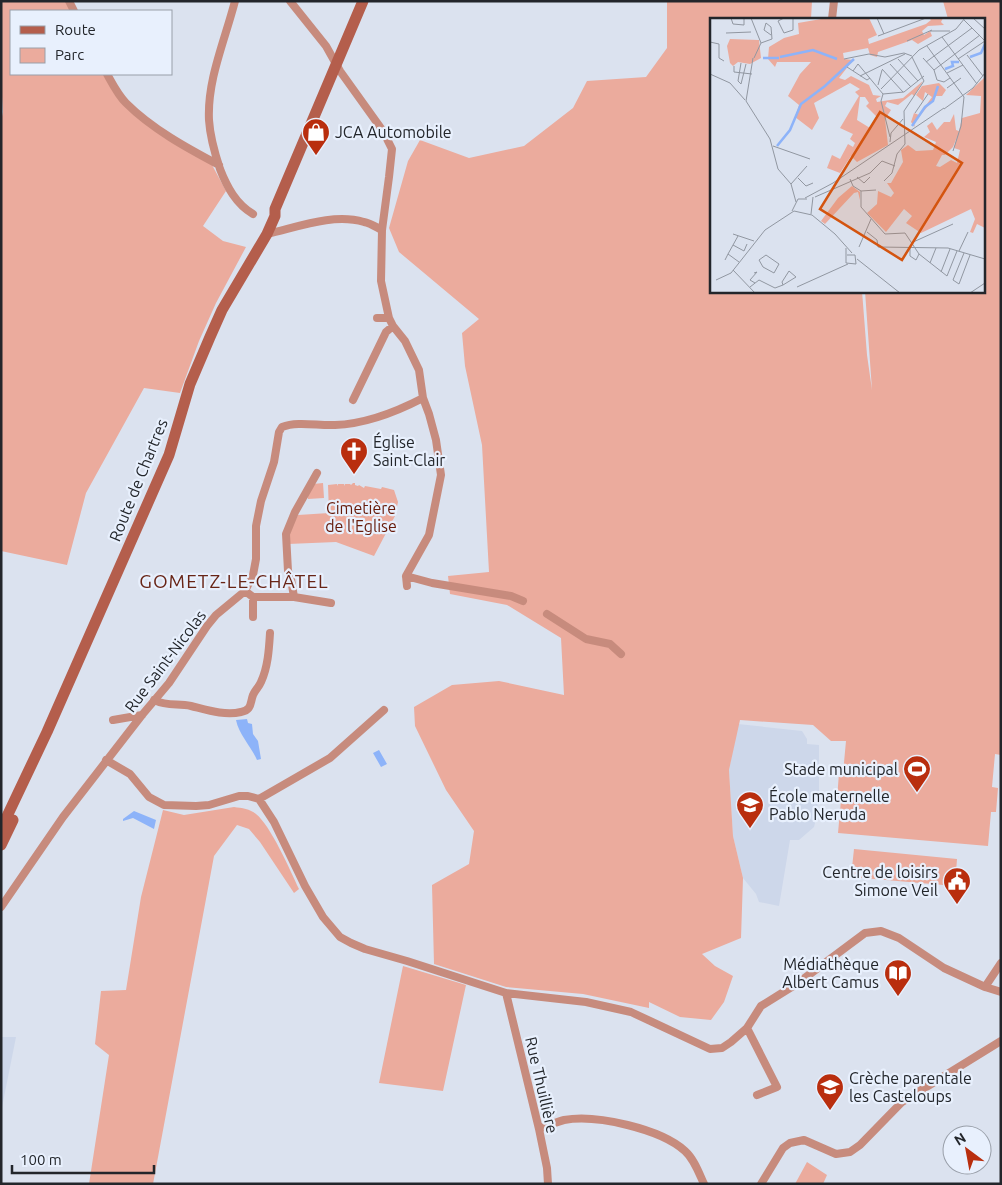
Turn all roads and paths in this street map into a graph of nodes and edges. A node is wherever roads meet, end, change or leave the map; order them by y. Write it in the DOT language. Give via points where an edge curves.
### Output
graph roads {
  1 [pos="235,1"];
  2 [pos="290,1"];
  3 [pos="363,1"];
  4 [pos="371,1"];
  5 [pos="834,1"];
  6 [pos="832,18"];
  7 [pos="339,67"];
  8 [pos="108,75"];
  9 [pos="219,165"];
  10 [pos="253,214"];
  11 [pos="382,230"];
  12 [pos="267,234"];
  13 [pos="377,318"];
  14 [pos="389,318"];
  15 [pos="393,326"];
  16 [pos="423,398"];
  17 [pos="353,400"];
  18 [pos="317,473"];
  19 [pos="406,576"];
  20 [pos="408,586"];
  21 [pos="245,591"];
  22 [pos="252,597"];
  23 [pos="294,597"];
  24 [pos="523,601"];
  25 [pos="331,603"];
  26 [pos="547,614"];
  27 [pos="253,617"];
  28 [pos="270,633"];
  29 [pos="621,654"];
  30 [pos="154,700"];
  31 [pos="384,710"];
  32 [pos="142,715"];
  33 [pos="113,720"];
  34 [pos="106,760"];
  35 [pos="259,799"];
  36 [pos="2,839"];
  37 [pos="1,907"];
  38 [pos="1001,963"];
  39 [pos="985,987"];
  40 [pos="1001,992"];
  41 [pos="506,993"];
  42 [pos="747,1028"];
  43 [pos="1001,1041"];
  44 [pos="757,1095"];
  45 [pos="539,1129"];
  46 [pos="548,1184"];
  47 [pos="704,1184"];
  48 [pos="761,1184"];
  1 -- 9 [label="street" via="210,101 209,123"];
  2 -- 7 [label="street"];
  3 -- 7 [label="main road, Route de Chartres"];
  4 -- 7 [label="main road, Route de Chartres"];
  5 -- 6 [label="street"];
  7 -- 11 [label="street" via="392,149"];
  7 -- 12 [label="main road, Route de Chartres" via="275,209"];
  8 -- 9 [label="street" via="125,102 141,116"];
  9 -- 10 [label="street" via="230,191"];
  11 -- 12 [label="street" via="366,222 348,219 318,222"];
  11 -- 14 [label="street" via="381,281"];
  12 -- 36 [label="main road, Route de Chartres" via="222,310 210,337 190,384 168,455"];
  13 -- 14 [label="street"];
  14 -- 15 [label="street"];
  15 -- 16 [label="street" via="405,341 419,370"];
  15 -- 17 [label="street" via="386,332"];
  16 -- 19 [label="street" via="436,440 440,475 429,535"];
  16 -- 21 [label="street, Rue Saint-Nicolas" via="396,412 352,423 282,427 261,501 256,526 256,559"];
  18 -- 23 [label="street" via="286,534 288,571"];
  19 -- 20 [label="street"];
  19 -- 24 [label="street"];
  21 -- 22 [label="street"];
  21 -- 30 [label="street, Rue Saint-Nicolas" via="216,615"];
  22 -- 23 [label="street"];
  22 -- 27 [label="street"];
  23 -- 25 [label="street"];
  26 -- 29 [label="street" via="586,639 610,644"];
  28 -- 30 [label="street" via="265,672 252,704 242,712 164,705"];
  30 -- 32 [label="street, Rue Saint-Nicolas"];
  31 -- 35 [label="street" via="330,758"];
  32 -- 33 [label="street"];
  32 -- 34 [label="street, Rue Saint-Nicolas"];
  34 -- 35 [label="street" via="130,774 150,797 164,805 210,805 239,796"];
  34 -- 37 [label="street, Rue Saint-Nicolas"];
  35 -- 41 [label="street" via="323,917 340,937 365,949"];
  38 -- 39 [label="street"];
  39 -- 40 [label="street"];
  39 -- 42 [label="street" via="944,968 898,938 881,931 865,933 761,1006"];
  41 -- 42 [label="street" via="586,1002 631,1012 710,1049 722,1048"];
  41 -- 45 [label="street, Rue Thuillière"];
  42 -- 44 [label="street" via="777,1087"];
  43 -- 48 [label="street" via="902,1102 854,1150 836,1154 809,1141 794,1141 783,1148"];
  45 -- 46 [label="street, Rue Thuillière"];
  45 -- 47 [label="street" via="565,1120 604,1120 638,1128 672,1141 686,1152"];
}
